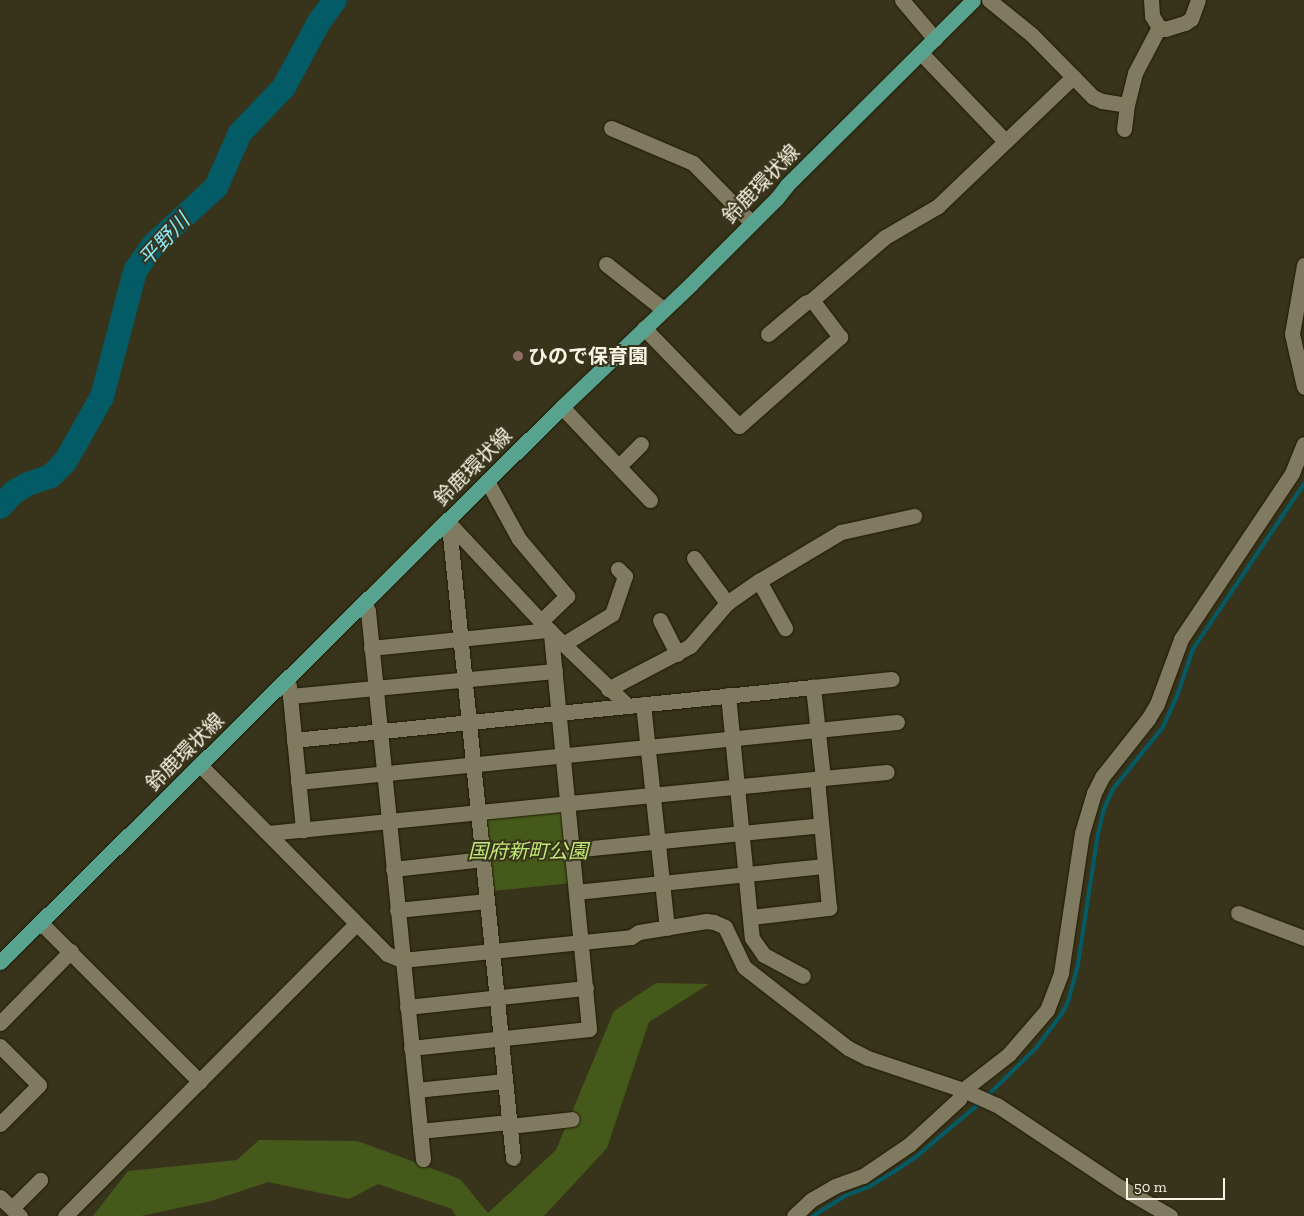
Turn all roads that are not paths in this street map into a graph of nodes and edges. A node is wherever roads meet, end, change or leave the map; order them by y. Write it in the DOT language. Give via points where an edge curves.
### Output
graph roads {
  1 [pos="902,0"];
  2 [pos="973,0"];
  3 [pos="989,0"];
  4 [pos="1151,0"];
  5 [pos="1198,0"];
  6 [pos="1159,27"];
  7 [pos="934,40"];
  8 [pos="921,53"];
  9 [pos="1073,77"];
  10 [pos="1127,105"];
  11 [pos="611,128"];
  12 [pos="1124,129"];
  13 [pos="1005,141"];
  14 [pos="752,222"];
  15 [pos="606,264"];
  16 [pos="1304,264"];
  17 [pos="812,300"];
  18 [pos="663,309"];
  19 [pos="644,328"];
  20 [pos="768,334"];
  21 [pos="1304,387"];
  22 [pos="562,407"];
  23 [pos="641,444"];
  24 [pos="1304,444"];
  25 [pos="619,466"];
  26 [pos="487,481"];
  27 [pos="650,500"];
  28 [pos="914,516"];
  29 [pos="448,523"];
  30 [pos="694,558"];
  31 [pos="618,569"];
  32 [pos="759,581"];
  33 [pos="364,602"];
  34 [pos="727,603"];
  35 [pos="660,620"];
  36 [pos="547,628"];
  37 [pos="785,628"];
  38 [pos="460,640"];
  39 [pos="565,643"];
  40 [pos="371,648"];
  41 [pos="677,654"];
  42 [pos="555,672"];
  43 [pos="892,679"];
  44 [pos="286,681"];
  45 [pos="465,681"];
  46 [pos="812,687"];
  47 [pos="608,689"];
  48 [pos="375,690"];
  49 [pos="290,696"];
  50 [pos="728,696"];
  51 [pos="643,704"];
  52 [pos="628,706"];
  53 [pos="559,713"];
  54 [pos="469,722"];
  55 [pos="897,722"];
  56 [pos="818,730"];
  57 [pos="379,731"];
  58 [pos="733,738"];
  59 [pos="294,740"];
  60 [pos="648,746"];
  61 [pos="563,754"];
  62 [pos="474,763"];
  63 [pos="200,765"];
  64 [pos="887,772"];
  65 [pos="383,774"];
  66 [pos="820,778"];
  67 [pos="298,782"];
  68 [pos="738,787"];
  69 [pos="653,794"];
  70 [pos="568,804"];
  71 [pos="478,813"];
  72 [pos="388,822"];
  73 [pos="821,825"];
  74 [pos="303,830"];
  75 [pos="268,833"];
  76 [pos="742,833"];
  77 [pos="658,841"];
  78 [pos="572,850"];
  79 [pos="483,859"];
  80 [pos="825,866"];
  81 [pos="393,869"];
  82 [pos="746,874"];
  83 [pos="662,883"];
  84 [pos="576,892"];
  85 [pos="487,901"];
  86 [pos="397,910"];
  87 [pos="1238,913"];
  88 [pos="750,917"];
  89 [pos="40,922"];
  90 [pos="356,924"];
  91 [pos="667,928"];
  92 [pos="1304,938"];
  93 [pos="582,942"];
  94 [pos="71,951"];
  95 [pos="492,951"];
  96 [pos="402,960"];
  97 [pos="0,962"];
  98 [pos="803,976"];
  99 [pos="586,988"];
  100 [pos="497,997"];
  101 [pos="407,1007"];
  102 [pos="0,1023"];
  103 [pos="501,1038"];
  104 [pos="0,1046"];
  105 [pos="412,1048"];
  106 [pos="505,1081"];
  107 [pos="200,1082"];
  108 [pos="416,1090"];
  109 [pos="968,1092"];
  110 [pos="572,1119"];
  111 [pos="0,1124"];
  112 [pos="509,1124"];
  113 [pos="420,1131"];
  114 [pos="513,1158"];
  115 [pos="423,1159"];
  116 [pos="40,1180"];
  117 [pos="0,1197"];
  118 [pos="16,1212"];
  119 [pos="65,1216"];
  120 [pos="794,1216"];
  121 [pos="1170,1216"];
  1 -- 7 [label="street"];
  2 -- 7 [label="main road, 鈴鹿環状線"];
  3 -- 9 [label="street" via="1022,26"];
  4 -- 6 [label="street" via="1152,16"];
  5 -- 6 [label="street" via="1191,19 1166,29"];
  6 -- 10 [label="street" via="1135,73"];
  7 -- 8 [label="main road, 鈴鹿環状線"];
  8 -- 13 [label="street"];
  8 -- 14 [label="main road, 鈴鹿環状線"];
  9 -- 10 [label="street" via="1093,98"];
  9 -- 13 [label="street"];
  10 -- 12 [label="street"];
  11 -- 14 [label="street" via="693,164"];
  13 -- 17 [label="street" via="938,206 885,237"];
  14 -- 18 [label="main road, 鈴鹿環状線"];
  15 -- 18 [label="street"];
  16 -- 21 [label="street" via="1292,334"];
  17 -- 19 [label="street" via="840,337 738,426"];
  17 -- 20 [label="street" via="805,302"];
  18 -- 19 [label="main road, 鈴鹿環状線"];
  19 -- 22 [label="main road, 鈴鹿環状線"];
  22 -- 25 [label="street"];
  22 -- 26 [label="main road, 鈴鹿環状線"];
  23 -- 25 [label="street"];
  24 -- 109 [label="street" via="1292,473 1181,639 1157,704 1148,719 1102,777 1094,793 1084,822 1061,973 1047,1010 1009,1054"];
  25 -- 27 [label="street"];
  26 -- 29 [label="main road, 鈴鹿環状線"];
  26 -- 36 [label="street" via="519,538 567,596"];
  28 -- 32 [label="street" via="841,532"];
  29 -- 33 [label="main road, 鈴鹿環状線"];
  29 -- 36 [label="street"];
  29 -- 38 [label="street"];
  30 -- 34 [label="street"];
  31 -- 39 [label="street" via="625,576 612,614"];
  32 -- 34 [label="street"];
  32 -- 37 [label="street"];
  33 -- 40 [label="street" via="368,611"];
  33 -- 44 [label="main road, 鈴鹿環状線"];
  34 -- 41 [label="street" via="700,637"];
  35 -- 41 [label="street"];
  36 -- 38 [label="street"];
  36 -- 39 [label="street"];
  36 -- 42 [label="street"];
  38 -- 40 [label="street"];
  38 -- 45 [label="street"];
  39 -- 47 [label="street"];
  40 -- 48 [label="street"];
  41 -- 47 [label="street"];
  42 -- 45 [label="street"];
  42 -- 53 [label="street"];
  43 -- 46 [label="street"];
  44 -- 49 [label="street" via="290,686"];
  44 -- 63 [label="main road, 鈴鹿環状線"];
  45 -- 48 [label="street"];
  45 -- 54 [label="street"];
  46 -- 50 [label="street"];
  46 -- 56 [label="street"];
  47 -- 52 [label="street"];
  48 -- 49 [label="street"];
  48 -- 57 [label="street"];
  49 -- 59 [label="street"];
  50 -- 51 [label="street"];
  50 -- 58 [label="street"];
  51 -- 52 [label="street"];
  51 -- 60 [label="street"];
  52 -- 53 [label="street"];
  53 -- 54 [label="street"];
  53 -- 61 [label="street"];
  54 -- 57 [label="street"];
  54 -- 62 [label="street"];
  55 -- 56 [label="street"];
  56 -- 58 [label="street"];
  56 -- 66 [label="street"];
  57 -- 59 [label="street"];
  57 -- 65 [label="street"];
  58 -- 60 [label="street"];
  58 -- 68 [label="street"];
  59 -- 67 [label="street"];
  60 -- 61 [label="street"];
  60 -- 69 [label="street"];
  61 -- 62 [label="street"];
  61 -- 70 [label="street"];
  62 -- 65 [label="street"];
  62 -- 71 [label="street"];
  63 -- 75 [label="street"];
  63 -- 89 [label="main road, 鈴鹿環状線"];
  64 -- 66 [label="street"];
  65 -- 67 [label="street"];
  65 -- 72 [label="street"];
  66 -- 68 [label="street"];
  66 -- 73 [label="street"];
  67 -- 74 [label="street"];
  68 -- 69 [label="street"];
  68 -- 76 [label="street"];
  69 -- 70 [label="street"];
  69 -- 77 [label="street"];
  70 -- 71 [label="street"];
  70 -- 78 [label="street"];
  71 -- 72 [label="street"];
  71 -- 79 [label="street"];
  72 -- 74 [label="street"];
  72 -- 81 [label="street"];
  73 -- 76 [label="street"];
  73 -- 80 [label="street"];
  74 -- 75 [label="street"];
  75 -- 90 [label="street"];
  76 -- 77 [label="street"];
  76 -- 82 [label="street"];
  77 -- 78 [label="street"];
  77 -- 83 [label="street"];
  78 -- 84 [label="street"];
  79 -- 81 [label="street"];
  79 -- 85 [label="street"];
  80 -- 82 [label="street"];
  80 -- 88 [label="street" via="829,908"];
  81 -- 86 [label="street"];
  82 -- 83 [label="street"];
  82 -- 88 [label="street"];
  83 -- 84 [label="street"];
  83 -- 91 [label="street"];
  84 -- 93 [label="street"];
  85 -- 86 [label="street"];
  85 -- 95 [label="street"];
  86 -- 96 [label="street"];
  87 -- 92 [label="street"];
  88 -- 98 [label="street" via="752,938 758,949 778,965"];
  89 -- 94 [label="street" via="66,950"];
  89 -- 97 [label="main road, 鈴鹿環状線"];
  90 -- 96 [label="street" via="387,954"];
  90 -- 107 [label="street"];
  91 -- 93 [label="street" via="639,932 631,937"];
  91 -- 109 [label="street" via="706,920 725,927 744,967 848,1048 868,1058"];
  93 -- 95 [label="street"];
  93 -- 99 [label="street"];
  94 -- 102 [label="street"];
  94 -- 107 [label="street"];
  95 -- 96 [label="street"];
  95 -- 100 [label="street"];
  96 -- 101 [label="street"];
  99 -- 100 [label="street"];
  99 -- 103 [label="street" via="590,1030"];
  100 -- 101 [label="street"];
  100 -- 103 [label="street"];
  101 -- 105 [label="street"];
  103 -- 105 [label="street"];
  103 -- 106 [label="street"];
  104 -- 111 [label="street" via="39,1085"];
  105 -- 108 [label="street"];
  106 -- 108 [label="street"];
  106 -- 112 [label="street"];
  107 -- 119 [label="street"];
  108 -- 113 [label="street"];
  109 -- 120 [label="street" via="910,1144 863,1176 835,1186 811,1200"];
  109 -- 121 [label="street" via="997,1105 1120,1187"];
  110 -- 112 [label="street"];
  112 -- 113 [label="street"];
  112 -- 114 [label="street"];
  113 -- 115 [label="street"];
  116 -- 118 [label="street"];
  117 -- 118 [label="street"];
}
